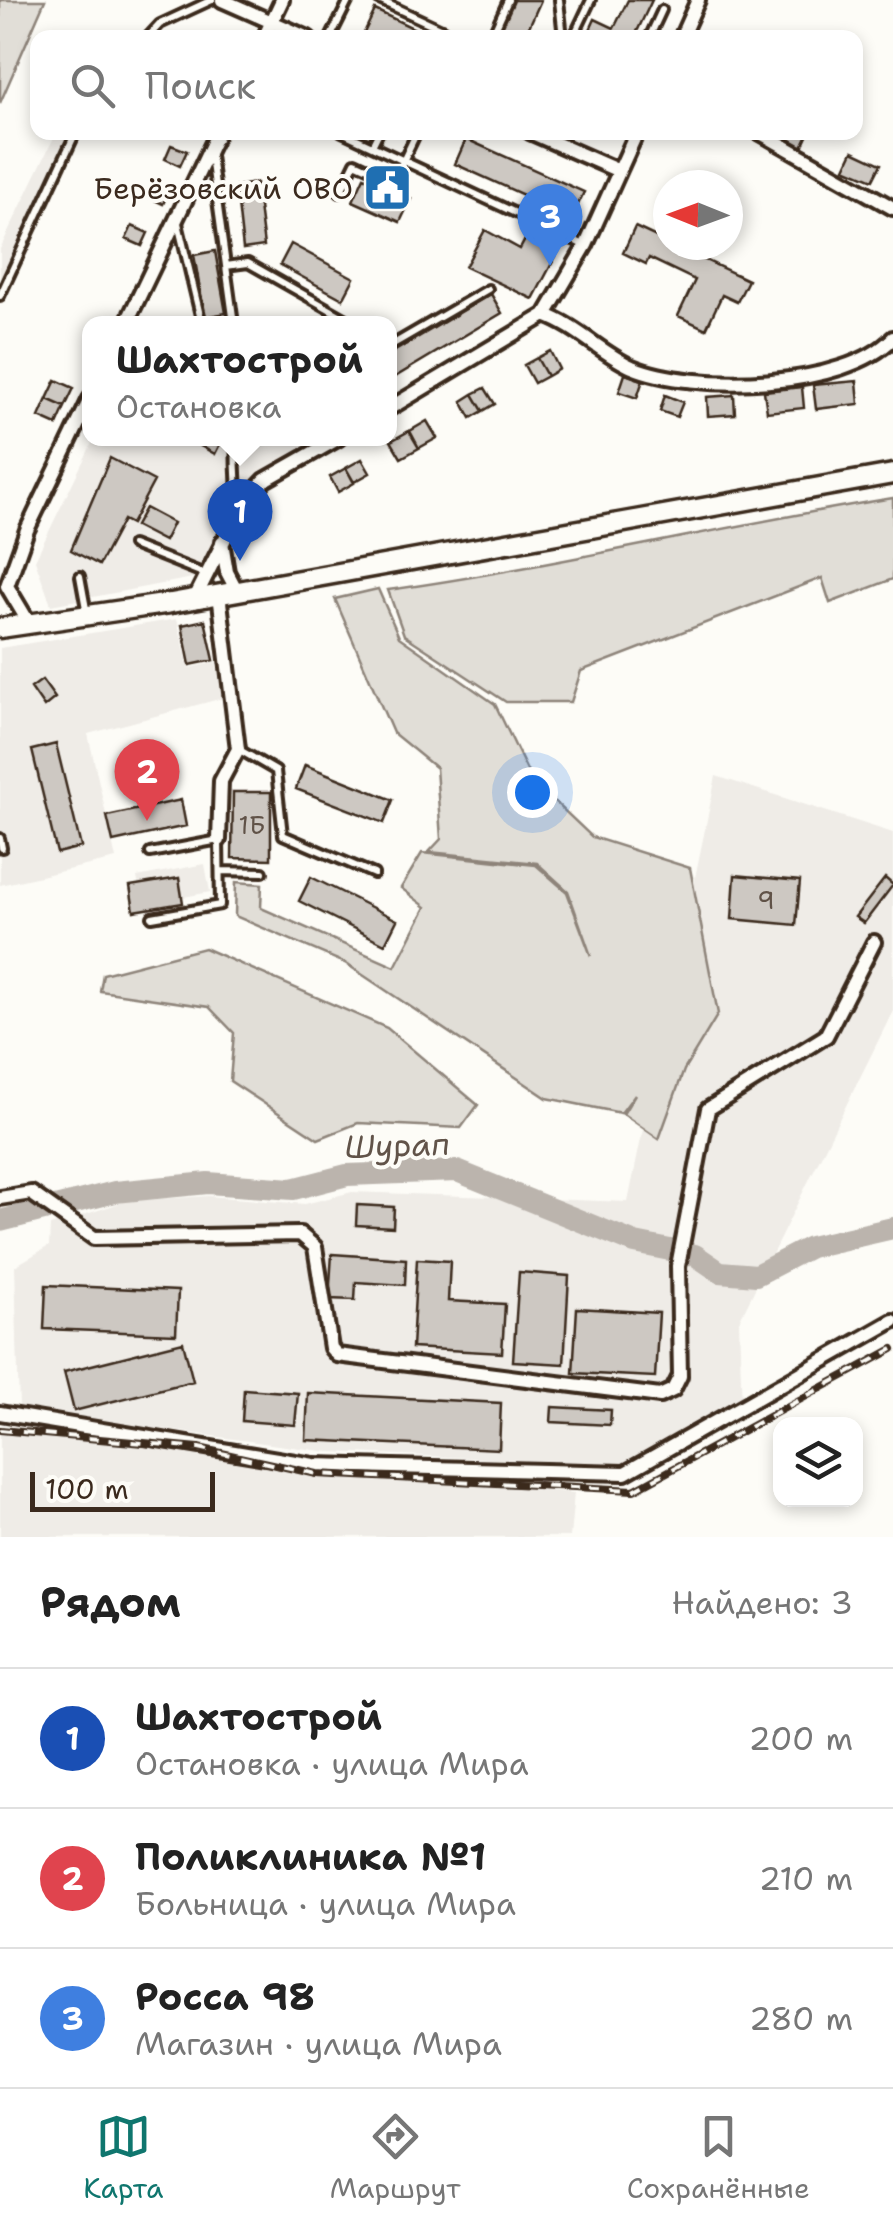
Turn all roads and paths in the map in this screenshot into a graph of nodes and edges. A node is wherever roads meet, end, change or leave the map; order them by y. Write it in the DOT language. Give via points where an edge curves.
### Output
graph roads {
  1 [pos="212,0"];
  2 [pos="222,0"];
  3 [pos="282,0"];
  4 [pos="349,0"];
  5 [pos="380,0"];
  6 [pos="508,0"];
  7 [pos="559,0"];
  8 [pos="591,0"];
  9 [pos="698,0"];
  10 [pos="662,10"];
  11 [pos="272,22"];
  12 [pos="154,30"];
  13 [pos="268,30"];
  14 [pos="290,30"];
  15 [pos="334,30"];
  16 [pos="444,30"];
  17 [pos="495,30"];
  18 [pos="562,30"];
  19 [pos="577,30"];
  20 [pos="653,30"];
  21 [pos="685,30"];
  22 [pos="72,140"];
  23 [pos="214,140"];
  24 [pos="359,140"];
  25 [pos="375,140"];
  26 [pos="413,140"];
  27 [pos="548,140"];
  28 [pos="633,140"];
  29 [pos="773,140"];
  30 [pos="372,146"];
  31 [pos="210,150"];
  32 [pos="403,161"];
  33 [pos="619,171"];
  34 [pos="340,193"];
  35 [pos="893,208"];
  36 [pos="177,219"];
  37 [pos="586,245"];
  38 [pos="226,266"];
  39 [pos="488,289"];
  40 [pos="0,296"];
  41 [pos="545,315"];
  42 [pos="130,316"];
  43 [pos="200,316"];
  44 [pos="233,316"];
  45 [pos="341,316"];
  46 [pos="893,338"];
  47 [pos="397,342"];
  48 [pos="397,404"];
  49 [pos="82,416"];
  50 [pos="235,446"];
  51 [pos="325,446"];
  52 [pos="893,474"];
  53 [pos="243,503"];
  54 [pos="222,540"];
  55 [pos="132,545"];
  56 [pos="206,574"];
  57 [pos="80,576"];
  58 [pos="4,591"];
  59 [pos="228,593"];
  60 [pos="195,598"];
  61 [pos="87,614"];
  62 [pos="29,623"];
  63 [pos="0,628"];
  64 [pos="238,750"];
  65 [pos="0,838"];
  66 [pos="220,840"];
  67 [pos="2,848"];
  68 [pos="150,853"];
  69 [pos="220,871"];
  70 [pos="263,872"];
  71 [pos="374,874"];
  72 [pos="152,916"];
  73 [pos="874,942"];
  74 [pos="0,1198"];
  75 [pos="893,1321"];
  76 [pos="0,1413"];
  1 -- 12 [label="lane"];
  2 -- 11 [label="street"];
  3 -- 11 [label="street"];
  4 -- 15 [label="lane"];
  5 -- 16 [label="lane"];
  6 -- 17 [label="lane"];
  7 -- 18 [label="lane"];
  8 -- 19 [label="lane"];
  9 -- 21 [label="street"];
  10 -- 20 [label="lane"];
  11 -- 13 [label="street"];
  11 -- 14 [label="street"];
  22 -- 40 [label="lane"];
  23 -- 31 [label="street"];
  24 -- 30 [label="lane"];
  25 -- 30 [label="lane"];
  26 -- 32 [label="lane"];
  27 -- 33 [label="street"];
  28 -- 33 [label="street"];
  29 -- 35 [label="street"];
  30 -- 32 [label="lane"];
  31 -- 36 [label="street"];
  31 -- 38 [label="lane"];
  32 -- 34 [label="lane" via="394,180 355,162"];
  32 -- 37 [label="lane"];
  33 -- 37 [label="street"];
  36 -- 42 [label="street"];
  36 -- 43 [label="lane"];
  37 -- 41 [label="street"];
  38 -- 44 [label="lane"];
  38 -- 45 [label="lane" via="248,263"];
  39 -- 47 [label="lane"];
  41 -- 46 [label="street" via="631,366 682,380 776,380 845,366 880,352"];
  41 -- 48 [label="street"];
  49 -- 58 [label="street"];
  50 -- 53 [label="lane" via="236,498"];
  51 -- 53 [label="street" via="265,480"];
  52 -- 59 [label="main road"];
  53 -- 54 [label="street"];
  54 -- 56 [label="street"];
  54 -- 59 [label="street"];
  55 -- 56 [label="lane"];
  56 -- 60 [label="street"];
  57 -- 61 [label="lane"];
  58 -- 62 [label="street"];
  59 -- 60 [label="main road"];
  59 -- 64 [label="street"];
  60 -- 61 [label="main road"];
  61 -- 62 [label="main road"];
  62 -- 63 [label="main road"];
  64 -- 66 [label="street" via="221,781"];
  64 -- 71 [label="lane" via="276,771 283,835"];
  65 -- 67 [label="lane"];
  66 -- 68 [label="lane"];
  66 -- 69 [label="lane"];
  69 -- 70 [label="lane"];
  69 -- 72 [label="lane" via="220,905"];
  73 -- 74 [label="street" via="826,1036 708,1109 678,1266 680,1376 660,1396 337,1355 316,1247 300,1234 94,1238 31,1194"];
  75 -- 76 [label="street" via="625,1473 314,1465"];
}
